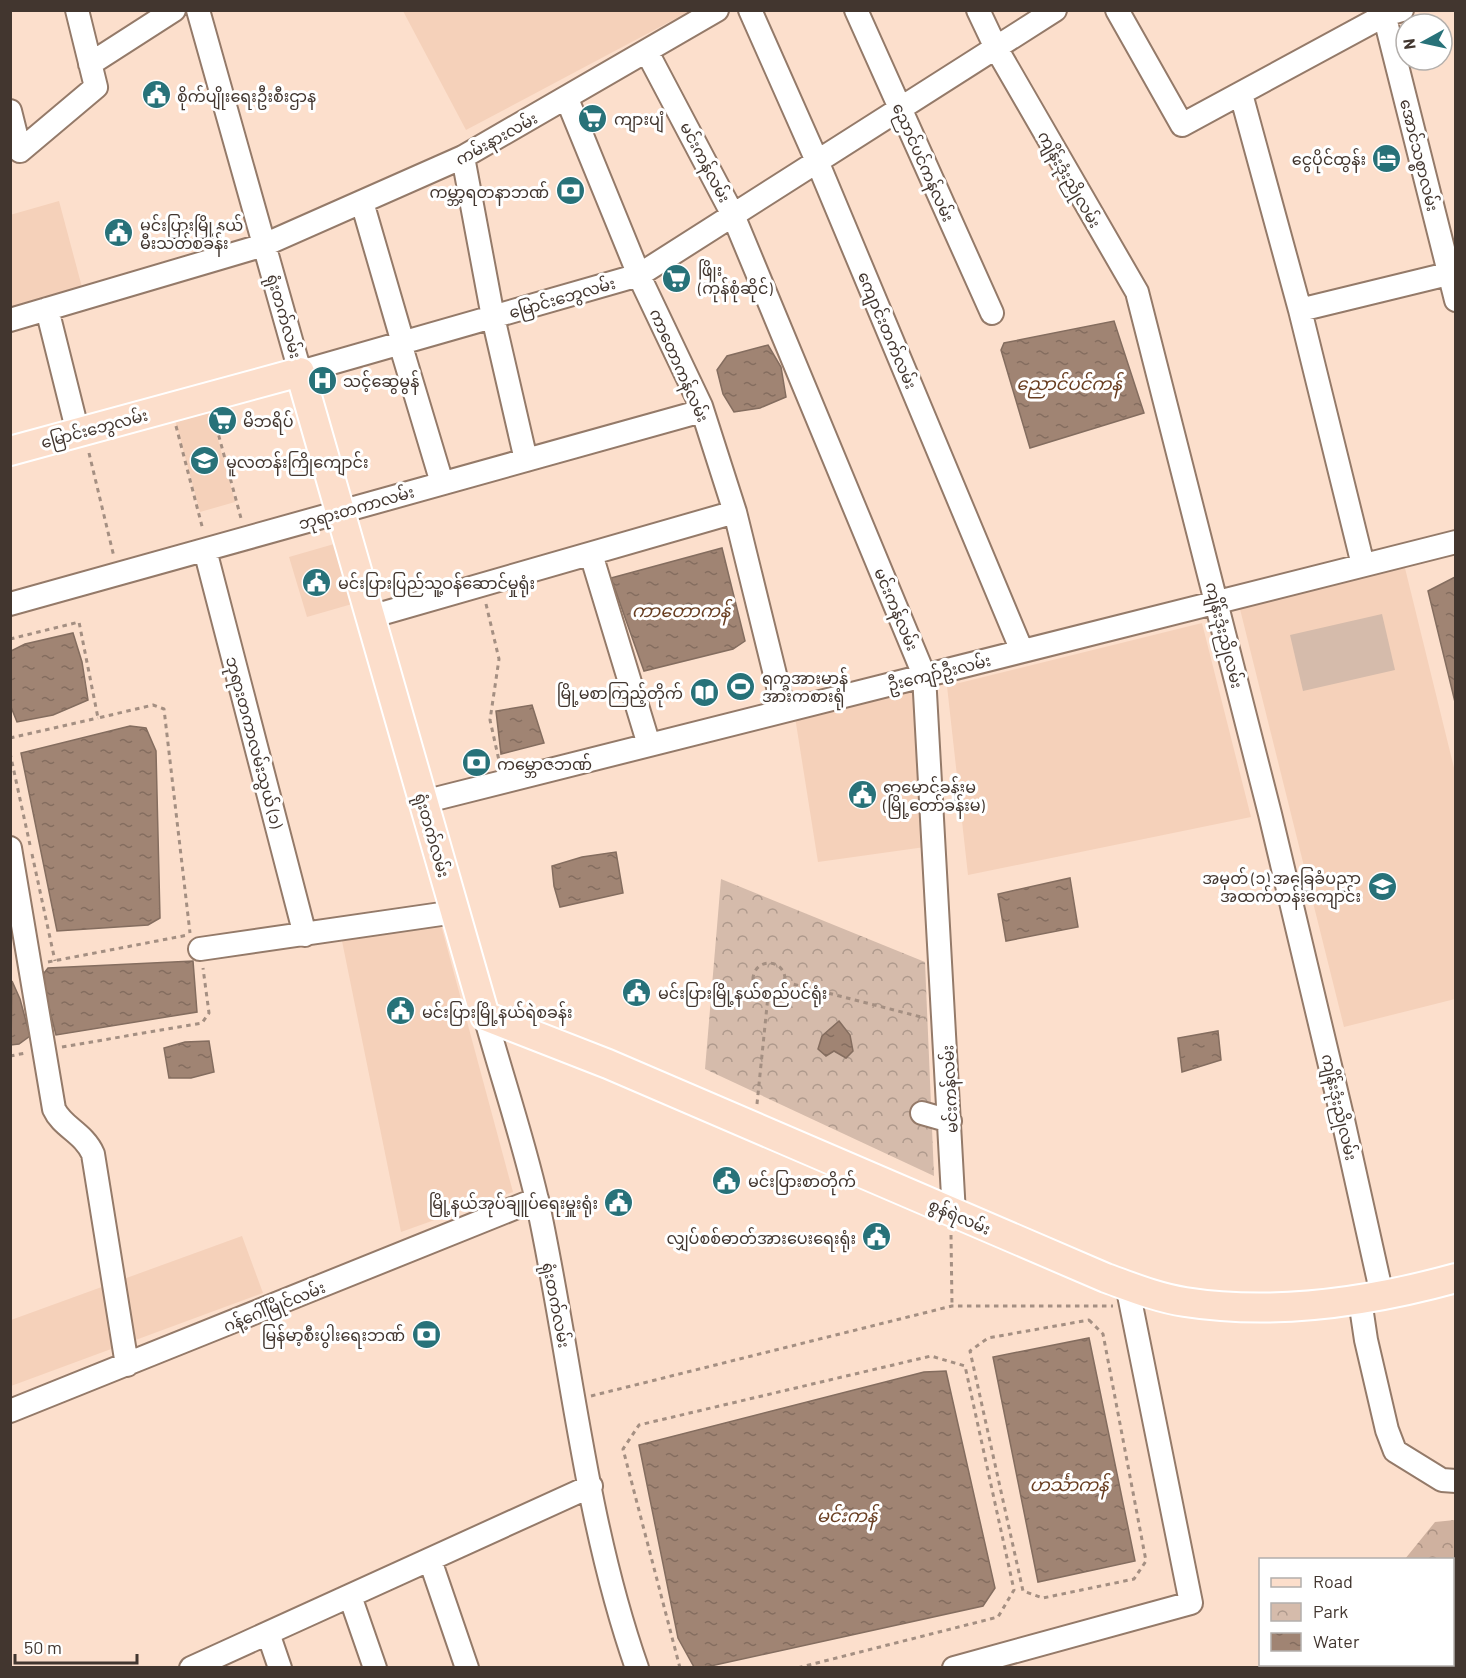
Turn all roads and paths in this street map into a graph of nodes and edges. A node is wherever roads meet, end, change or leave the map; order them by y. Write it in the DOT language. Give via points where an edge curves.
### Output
graph roads {
  1 [pos="77,10"];
  2 [pos="174,10"];
  3 [pos="198,10"];
  4 [pos="717,10"];
  5 [pos="750,10"];
  6 [pos="856,10"];
  7 [pos="978,10"];
  8 [pos="1055,10"];
  9 [pos="1117,10"];
  10 [pos="1390,12"];
  11 [pos="996,48"];
  12 [pos="647,52"];
  13 [pos="90,64"];
  14 [pos="1241,94"];
  15 [pos="567,99"];
  16 [pos="900,108"];
  17 [pos="10,111"];
  18 [pos="463,157"];
  19 [pos="817,161"];
  20 [pos="362,202"];
  21 [pos="733,215"];
  22 [pos="264,245"];
  23 [pos="1452,273"];
  24 [pos="639,275"];
  25 [pos="1455,300"];
  26 [pos="47,309"];
  27 [pos="1300,310"];
  28 [pos="992,313"];
  29 [pos="493,317"];
  30 [pos="10,320"];
  31 [pos="401,343"];
  32 [pos="300,372"];
  33 [pos="208,397"];
  34 [pos="171,407"];
  35 [pos="702,411"];
  36 [pos="81,432"];
  37 [pos="10,451"];
  38 [pos="526,460"];
  39 [pos="442,483"];
  40 [pos="340,512"];
  41 [pos="735,512"];
  42 [pos="247,538"];
  43 [pos="1455,542"];
  44 [pos="206,549"];
  45 [pos="591,554"];
  46 [pos="1363,565"];
  47 [pos="118,574"];
  48 [pos="481,585"];
  49 [pos="1217,602"];
  50 [pos="10,604"];
  51 [pos="370,617"];
  52 [pos="10,639"];
  53 [pos="1022,651"];
  54 [pos="924,675"];
  55 [pos="784,711"];
  56 [pos="98,718"];
  57 [pos="10,738"];
  58 [pos="649,745"];
  59 [pos="504,781"];
  60 [pos="423,802"];
  61 [pos="10,848"];
  62 [pos="455,912"];
  63 [pos="305,934"];
  64 [pos="195,942"];
  65 [pos="30,965"];
  66 [pos="784,982"];
  67 [pos="768,996"];
  68 [pos="485,1016"];
  69 [pos="945,1023"];
  70 [pos="45,1050"];
  71 [pos="922,1113"];
  72 [pos="950,1121"];
  73 [pos="754,1127"];
  74 [pos="537,1199"];
  75 [pos="953,1213"];
  76 [pos="1455,1278"];
  77 [pos="1129,1295"];
  78 [pos="1371,1297"];
  79 [pos="952,1306"];
  80 [pos="970,1351"];
  81 [pos="127,1365"];
  82 [pos="574,1400"];
  83 [pos="10,1411"];
  84 [pos="1455,1481"];
  85 [pos="591,1486"];
  86 [pos="430,1560"];
  87 [pos="350,1596"];
  88 [pos="268,1633"];
  89 [pos="190,1668"];
  90 [pos="280,1668"];
  91 [pos="375,1668"];
  92 [pos="467,1668"];
  93 [pos="637,1668"];
  94 [pos="680,1668"];
  95 [pos="797,1668"];
  96 [pos="954,1668"];
  1 -- 13 [label="street"];
  2 -- 13 [label="street"];
  3 -- 22 [label="street, ရုံးတက်လမ်း"];
  4 -- 12 [label="street, ကမ်းနားလမ်း"];
  5 -- 19 [label="street, ကျောင်းတက်လမ်း"];
  6 -- 16 [label="street, ညောင်ပင်ကန်လမ်း"];
  7 -- 11 [label="street, ကျိန်းဒုံးညိုလမ်း"];
  8 -- 11 [label="street, မြောင်းဘွေလမ်း"];
  9 -- 14 [label="street" via="1182,124"];
  10 -- 14 [label="street"];
  10 -- 23 [label="street, အောင်သစ္စာလမ်း"];
  11 -- 16 [label="street, မြောင်းဘွေလမ်း"];
  11 -- 49 [label="street, ကျိန်းဒုံးညိုလမ်း" via="1137,292"];
  12 -- 15 [label="street, ကမ်းနားလမ်း"];
  12 -- 21 [label="street, မင်းကန်လမ်း"];
  13 -- 17 [label="street" via="96,87 21,151"];
  14 -- 27 [label="street"];
  15 -- 18 [label="street, ကမ်းနားလမ်း"];
  15 -- 24 [label="street, ကာတောကန်လမ်း"];
  16 -- 19 [label="street, မြောင်းဘွေလမ်း"];
  16 -- 28 [label="street, ညောင်ပင်ကန်လမ်း"];
  18 -- 20 [label="street, ကမ်းနားလမ်း"];
  18 -- 29 [label="street"];
  19 -- 21 [label="street, မြောင်းဘွေလမ်း"];
  19 -- 53 [label="street, ကျောင်းတက်လမ်း"];
  20 -- 22 [label="street, ကမ်းနားလမ်း"];
  20 -- 31 [label="street"];
  21 -- 24 [label="street, မြောင်းဘွေလမ်း"];
  21 -- 54 [label="street, မင်းကန်လမ်း"];
  22 -- 26 [label="street, ကမ်းနားလမ်း"];
  22 -- 32 [label="street, ရုံးတက်လမ်း"];
  23 -- 25 [label="street, အောင်သစ္စာလမ်း"];
  23 -- 27 [label="street"];
  24 -- 29 [label="street, မြောင်းဘွေလမ်း"];
  24 -- 35 [label="street, ကာတောကန်လမ်း"];
  26 -- 30 [label="street, ကမ်းနားလမ်း"];
  26 -- 36 [label="street"];
  27 -- 46 [label="street"];
  29 -- 31 [label="street, မြောင်းဘွေလမ်း"];
  29 -- 38 [label="street"];
  31 -- 32 [label="street, မြောင်းဘွေလမ်း"];
  31 -- 39 [label="street"];
  32 -- 33 [label="main road, မြောင်းဘွေလမ်း"];
  32 -- 40 [label="main road, ရုံးတက်လမ်း"];
  33 -- 34 [label="main road, မြောင်းဘွေလမ်း"];
  33 -- 42 [label="path"];
  34 -- 36 [label="main road, မြောင်းဘွေလမ်း"];
  34 -- 44 [label="path"];
  35 -- 38 [label="street, ဘုရားတကာလမ်း"];
  35 -- 41 [label="street, ကာတောကန်လမ်း"];
  36 -- 37 [label="main road, မြောင်းဘွေလမ်း"];
  36 -- 47 [label="path"];
  38 -- 39 [label="street, ဘုရားတကာလမ်း"];
  39 -- 40 [label="street, ဘုရားတကာလမ်း"];
  40 -- 42 [label="street, ဘုရားတကာလမ်း"];
  40 -- 51 [label="main road, ရုံးတက်လမ်း"];
  41 -- 45 [label="street"];
  41 -- 55 [label="street, ကာတောကန်လမ်း"];
  42 -- 44 [label="street, ဘုရားတကာလမ်း"];
  43 -- 46 [label="street, ဦးကျော်ဦးလမ်း"];
  44 -- 47 [label="street, ဘုရားတကာလမ်း"];
  44 -- 63 [label="street, ဘုရားတကာလမ်းသွယ် (၁)"];
  45 -- 48 [label="street"];
  45 -- 58 [label="street"];
  46 -- 49 [label="street, ဦးကျော်ဦးလမ်း"];
  47 -- 50 [label="street, ဘုရားတကာလမ်း"];
  48 -- 51 [label="street"];
  48 -- 59 [label="path" via="499,659 490,720"];
  49 -- 53 [label="street, ဦးကျော်ဦးလမ်း"];
  49 -- 78 [label="street, ကျိန်းဒုံးညိုလမ်း" via="1343,1119"];
  51 -- 60 [label="main road, ရုံးတက်လမ်း"];
  52 -- 56 [label="path" via="79,622"];
  53 -- 54 [label="street, ဦးကျော်ဦးလမ်း"];
  54 -- 55 [label="street, ဦးကျော်ဦးလမ်း"];
  54 -- 69 [label="street, မင်းကန်လမ်း"];
  55 -- 58 [label="street, ဦးကျော်ဦးလမ်း" via="754,708 715,717"];
  56 -- 57 [label="path"];
  56 -- 64 [label="path" via="153,705 164,709"];
  58 -- 59 [label="street, ဦးကျော်ဦးလမ်း"];
  59 -- 60 [label="street, ဦးကျော်ဦးလမ်း"];
  60 -- 62 [label="main road, ရုံးတက်လမ်း"];
  61 -- 65 [label="street"];
  62 -- 63 [label="street"];
  62 -- 68 [label="main road, ရုံးတက်လမ်း"];
  63 -- 64 [label="street"];
  64 -- 65 [label="path"];
  64 -- 70 [label="path" via="210,1013 202,1023"];
  65 -- 70 [label="street"];
  66 -- 67 [label="path" via="778,993"];
  66 -- 67 [label="path" via="784,973 777,965 766,963 757,968 753,982 758,992"];
  66 -- 69 [label="path"];
  67 -- 73 [label="path"];
  68 -- 73 [label="main road, စွန်ရဲလမ်း"];
  68 -- 74 [label="street, ရုံးတက်လမ်း"];
  69 -- 72 [label="street, မင်းကန်လမ်း"];
  70 -- 81 [label="street" via="55,1112 83,1137 93,1154"];
  71 -- 72 [label="street"];
  72 -- 75 [label="street, မင်းကန်လမ်း"];
  73 -- 75 [label="main road, စွန်ရဲလမ်း"];
  74 -- 81 [label="street, ဂန့်ဂေါ်မြိုင်လမ်း"];
  74 -- 82 [label="street, ရုံးတက်လမ်း"];
  75 -- 77 [label="main road, စွန်ရဲလမ်း"];
  75 -- 79 [label="path"];
  76 -- 78 [label="main road, စွန်ရဲလမ်း"];
  77 -- 78 [label="main road, စွန်ရဲလမ်း" via="1247,1307"];
  77 -- 79 [label="path"];
  77 -- 96 [label="street" via="1191,1603"];
  78 -- 84 [label="street, ကျိန်းဒုံးညိုလမ်း" via="1368,1349 1395,1451 1442,1480"];
  79 -- 82 [label="path"];
  80 -- 80 [label="path" via="1023,1591 1043,1598 1134,1579 1146,1561 1103,1335 1089,1320 988,1338"];
  81 -- 83 [label="street, ဂန့်ဂေါ်မြိုင်လမ်း"];
  82 -- 85 [label="street, ရုံးတက်လမ်း"];
  85 -- 86 [label="street"];
  85 -- 93 [label="street, ရုံးတက်လမ်း" via="610,1580"];
  86 -- 87 [label="street"];
  86 -- 92 [label="street"];
  87 -- 88 [label="street"];
  87 -- 91 [label="street"];
  88 -- 89 [label="street"];
  88 -- 90 [label="street"];
  94 -- 95 [label="path" via="623,1449 639,1425 931,1356 965,1366 1014,1590 998,1617"];
}
